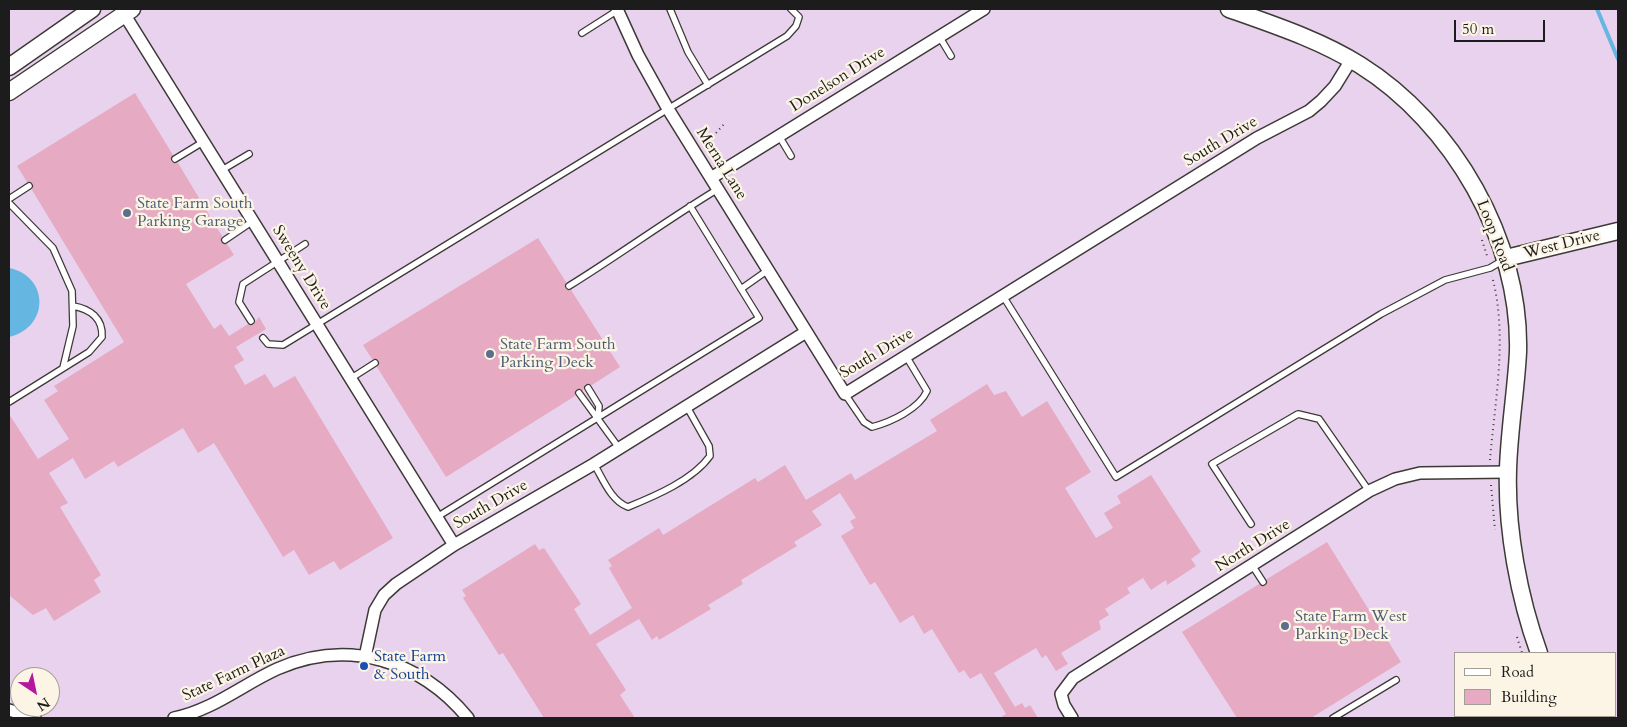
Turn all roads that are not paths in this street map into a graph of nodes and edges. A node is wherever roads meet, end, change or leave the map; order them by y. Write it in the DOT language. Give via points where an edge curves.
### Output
graph roads {
  1 [pos="92,9"];
  2 [pos="670,9"];
  3 [pos="791,9"];
  4 [pos="984,9"];
  5 [pos="1229,9"];
  6 [pos="618,10"];
  7 [pos="126,11"];
  8 [pos="582,32"];
  9 [pos="939,36"];
  10 [pos="951,56"];
  11 [pos="1351,60"];
  12 [pos="9,67"];
  13 [pos="708,85"];
  14 [pos="9,92"];
  15 [pos="668,109"];
  16 [pos="779,136"];
  17 [pos="204,141"];
  18 [pos="249,154"];
  19 [pos="791,156"];
  20 [pos="175,159"];
  21 [pos="222,170"];
  22 [pos="710,178"];
  23 [pos="29,186"];
  24 [pos="718,190"];
  25 [pos="9,199"];
  26 [pos="9,203"];
  27 [pos="690,206"];
  28 [pos="253,221"];
  29 [pos="1618,231"];
  30 [pos="225,240"];
  31 [pos="305,244"];
  32 [pos="1506,258"];
  33 [pos="278,261"];
  34 [pos="768,270"];
  35 [pos="569,286"];
  36 [pos="741,289"];
  37 [pos="1003,296"];
  38 [pos="73,306"];
  39 [pos="252,321"];
  40 [pos="316,324"];
  41 [pos="806,332"];
  42 [pos="263,338"];
  43 [pos="906,356"];
  44 [pos="375,363"];
  45 [pos="62,368"];
  46 [pos="350,379"];
  47 [pos="588,388"];
  48 [pos="579,393"];
  49 [pos="845,394"];
  50 [pos="9,402"];
  51 [pos="687,407"];
  52 [pos="598,417"];
  53 [pos="619,448"];
  54 [pos="594,464"];
  55 [pos="1508,472"];
  56 [pos="1370,491"];
  57 [pos="436,517"];
  58 [pos="1251,524"];
  59 [pos="454,545"];
  60 [pos="1252,565"];
  61 [pos="1263,582"];
  62 [pos="1539,652"];
  63 [pos="365,656"];
  64 [pos="1396,680"];
  65 [pos="9,710"];
  66 [pos="35,718"];
  67 [pos="174,718"];
  68 [pos="468,718"];
  69 [pos="1072,718"];
  70 [pos="1333,718"];
  1 -- 12 [label="street"];
  2 -- 13 [label="lane" via="688,52"];
  3 -- 13 [label="lane" via="799,17 787,36"];
  4 -- 9 [label="street, Donelson Drive"];
  5 -- 11 [label="street, Loop Road" via="1316,41"];
  6 -- 8 [label="lane"];
  6 -- 15 [label="street, Merna Lane"];
  7 -- 14 [label="street"];
  7 -- 17 [label="street, Sweeny Drive"];
  9 -- 10 [label="lane"];
  9 -- 16 [label="street, Donelson Drive"];
  11 -- 32 [label="street, Loop Road" via="1384,82 1425,118 1452,150 1481,200"];
  11 -- 37 [label="street, South Drive" via="1335,86 1309,111 1257,138"];
  13 -- 15 [label="lane"];
  15 -- 22 [label="street, Merna Lane"];
  15 -- 40 [label="lane"];
  16 -- 19 [label="lane"];
  16 -- 22 [label="street, Donelson Drive"];
  17 -- 20 [label="lane"];
  17 -- 21 [label="street, Sweeny Drive"];
  18 -- 21 [label="lane"];
  21 -- 28 [label="street, Sweeny Drive"];
  22 -- 24 [label="street, Merna Lane"];
  23 -- 25 [label="lane"];
  24 -- 27 [label="lane"];
  24 -- 34 [label="street, Merna Lane"];
  26 -- 38 [label="lane" via="53,248 72,291"];
  27 -- 35 [label="lane"];
  27 -- 36 [label="lane"];
  28 -- 30 [label="lane"];
  28 -- 33 [label="street, Sweeny Drive"];
  29 -- 32 [label="street, West Drive"];
  31 -- 33 [label="lane"];
  32 -- 37 [label="lane" via="1490,268 1445,280 1381,314 1116,477"];
  32 -- 55 [label="street, Loop Road" via="1514,291 1518,352"];
  33 -- 39 [label="lane" via="243,284 239,302"];
  33 -- 40 [label="street, Sweeny Drive"];
  34 -- 36 [label="lane"];
  34 -- 41 [label="street, Merna Lane"];
  36 -- 52 [label="lane" via="759,318"];
  37 -- 43 [label="street, South Drive"];
  38 -- 45 [label="lane" via="73,326"];
  38 -- 45 [label="lane" via="85,308 98,318 103,328 102,338 88,352"];
  40 -- 42 [label="lane" via="284,344 268,344"];
  40 -- 46 [label="street, Sweeny Drive"];
  41 -- 49 [label="street, South Drive"];
  41 -- 51 [label="street, South Drive"];
  43 -- 49 [label="street, South Drive"];
  43 -- 49 [label="lane" via="927,391 922,400 892,419 872,427 864,422"];
  44 -- 46 [label="lane"];
  45 -- 50 [label="lane"];
  46 -- 57 [label="street, Sweeny Drive"];
  47 -- 52 [label="lane" via="599,406"];
  48 -- 52 [label="lane"];
  51 -- 53 [label="street, South Drive"];
  51 -- 54 [label="lane" via="709,446 710,456 703,467 628,507 620,505 612,496"];
  52 -- 53 [label="lane"];
  52 -- 57 [label="lane"];
  53 -- 54 [label="street, South Drive"];
  54 -- 59 [label="street, South Drive"];
  55 -- 56 [label="street, North Drive" via="1420,473 1394,479"];
  55 -- 62 [label="street, Loop Road" via="1515,558 1529,626"];
  56 -- 58 [label="lane" via="1319,418 1298,414 1212,464"];
  56 -- 60 [label="street, North Drive"];
  57 -- 59 [label="street, Sweeny Drive"];
  59 -- 63 [label="street, South Drive" via="384,595 375,610"];
  60 -- 61 [label="lane"];
  60 -- 69 [label="street, North Drive" via="1073,678 1061,694"];
  63 -- 67 [label="street, State Farm Plaza" via="321,656 290,664 224,699"];
  63 -- 68 [label="street, State Farm Plaza" via="412,671 439,688"];
  64 -- 70 [label="lane"];
  65 -- 66 [label="street"];
}
